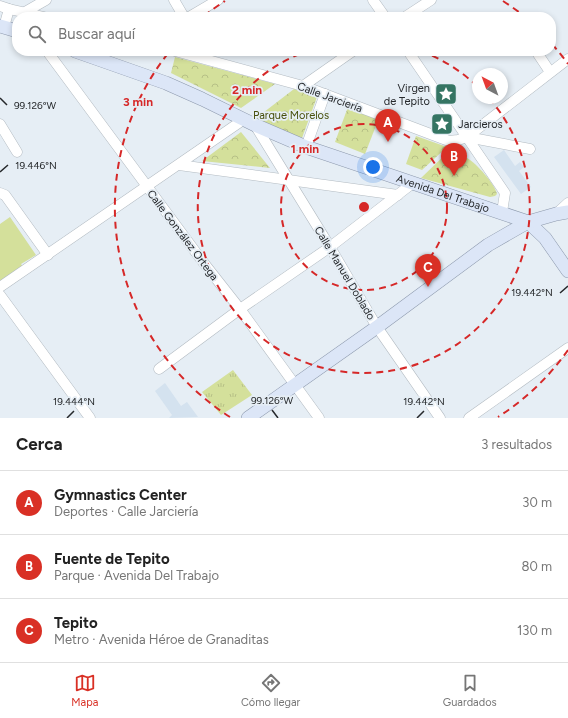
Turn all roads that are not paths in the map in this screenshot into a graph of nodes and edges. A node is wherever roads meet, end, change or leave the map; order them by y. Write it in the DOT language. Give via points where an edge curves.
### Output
graph roads {
  1 [pos="46,0"];
  2 [pos="174,0"];
  3 [pos="218,0"];
  4 [pos="373,0"];
  5 [pos="431,0"];
  6 [pos="5,8"];
  7 [pos="25,12"];
  8 [pos="181,12"];
  9 [pos="198,12"];
  10 [pos="381,12"];
  11 [pos="412,12"];
  12 [pos="2,26"];
  13 [pos="12,29"];
  14 [pos="51,56"];
  15 [pos="89,56"];
  16 [pos="192,56"];
  17 [pos="208,56"];
  18 [pos="346,56"];
  19 [pos="411,56"];
  20 [pos="539,56"];
  21 [pos="568,59"];
  22 [pos="210,61"];
  23 [pos="550,72"];
  24 [pos="303,86"];
  25 [pos="325,94"];
  26 [pos="249,123"];
  27 [pos="0,124"];
  28 [pos="467,136"];
  29 [pos="306,148"];
  30 [pos="530,149"];
  31 [pos="18,152"];
  32 [pos="179,165"];
  33 [pos="288,179"];
  34 [pos="413,183"];
  35 [pos="147,187"];
  36 [pos="0,193"];
  37 [pos="398,195"];
  38 [pos="568,203"];
  39 [pos="502,212"];
  40 [pos="562,213"];
  41 [pos="528,222"];
  42 [pos="330,247"];
  43 [pos="48,255"];
  44 [pos="568,271"];
  45 [pos="0,288"];
  46 [pos="0,295"];
  47 [pos="240,309"];
  48 [pos="377,327"];
  49 [pos="568,348"];
  50 [pos="159,369"];
  51 [pos="294,386"];
  52 [pos="90,418"];
  53 [pos="248,418"];
  54 [pos="319,418"];
  55 [pos="440,418"];
  56 [pos="469,418"];
  1 -- 7 [label="street"];
  2 -- 8 [label="street"];
  3 -- 9 [label="street"];
  4 -- 10 [label="street"];
  5 -- 11 [label="street"];
  6 -- 7 [label="street"];
  6 -- 12 [label="street"];
  12 -- 13 [label="main road"];
  14 -- 35 [label="street, Calle González Ortega"];
  15 -- 26 [label="main road, Avenida Del Trabajo" via="202,99"];
  16 -- 22 [label="street, Calle Jarciería"];
  17 -- 22 [label="street"];
  18 -- 24 [label="street"];
  19 -- 28 [label="street"];
  20 -- 23 [label="street"];
  21 -- 23 [label="street"];
  22 -- 24 [label="street, Calle Jarciería"];
  23 -- 28 [label="street"];
  24 -- 25 [label="street, Calle Jarciería"];
  25 -- 28 [label="street, Calle Jarciería" via="448,141"];
  25 -- 29 [label="street"];
  26 -- 29 [label="main road, Avenida Del Trabajo"];
  26 -- 32 [label="street"];
  26 -- 33 [label="street, Calle Manuel Doblado"];
  27 -- 31 [label="street"];
  28 -- 30 [label="street, Calle Jarciería"];
  28 -- 39 [label="street" via="505,193"];
  29 -- 34 [label="main road, Avenida Del Trabajo"];
  32 -- 33 [label="street"];
  32 -- 35 [label="street"];
  33 -- 37 [label="street"];
  33 -- 42 [label="street, Calle Manuel Doblado"];
  34 -- 37 [label="street"];
  34 -- 39 [label="main road, Avenida Del Trabajo"];
  35 -- 43 [label="street"];
  35 -- 47 [label="street, Calle González Ortega"];
  36 -- 43 [label="street" via="5,195"];
  37 -- 42 [label="street"];
  38 -- 40 [label="street"];
  39 -- 41 [label="main road, Avenida Del Trabajo"];
  40 -- 41 [label="main road"];
  41 -- 44 [label="main road" via="545,238"];
  41 -- 48 [label="main road" via="480,251"];
  42 -- 47 [label="street"];
  42 -- 48 [label="street, Calle Manuel Doblado"];
  43 -- 45 [label="street"];
  46 -- 52 [label="street"];
  47 -- 50 [label="street"];
  47 -- 51 [label="street, Calle González Ortega"];
  48 -- 51 [label="main road"];
  48 -- 55 [label="street, Calle Manuel Doblado"];
  49 -- 56 [label="street"];
  51 -- 53 [label="main road"];
  51 -- 54 [label="street, Calle González Ortega"];
}
